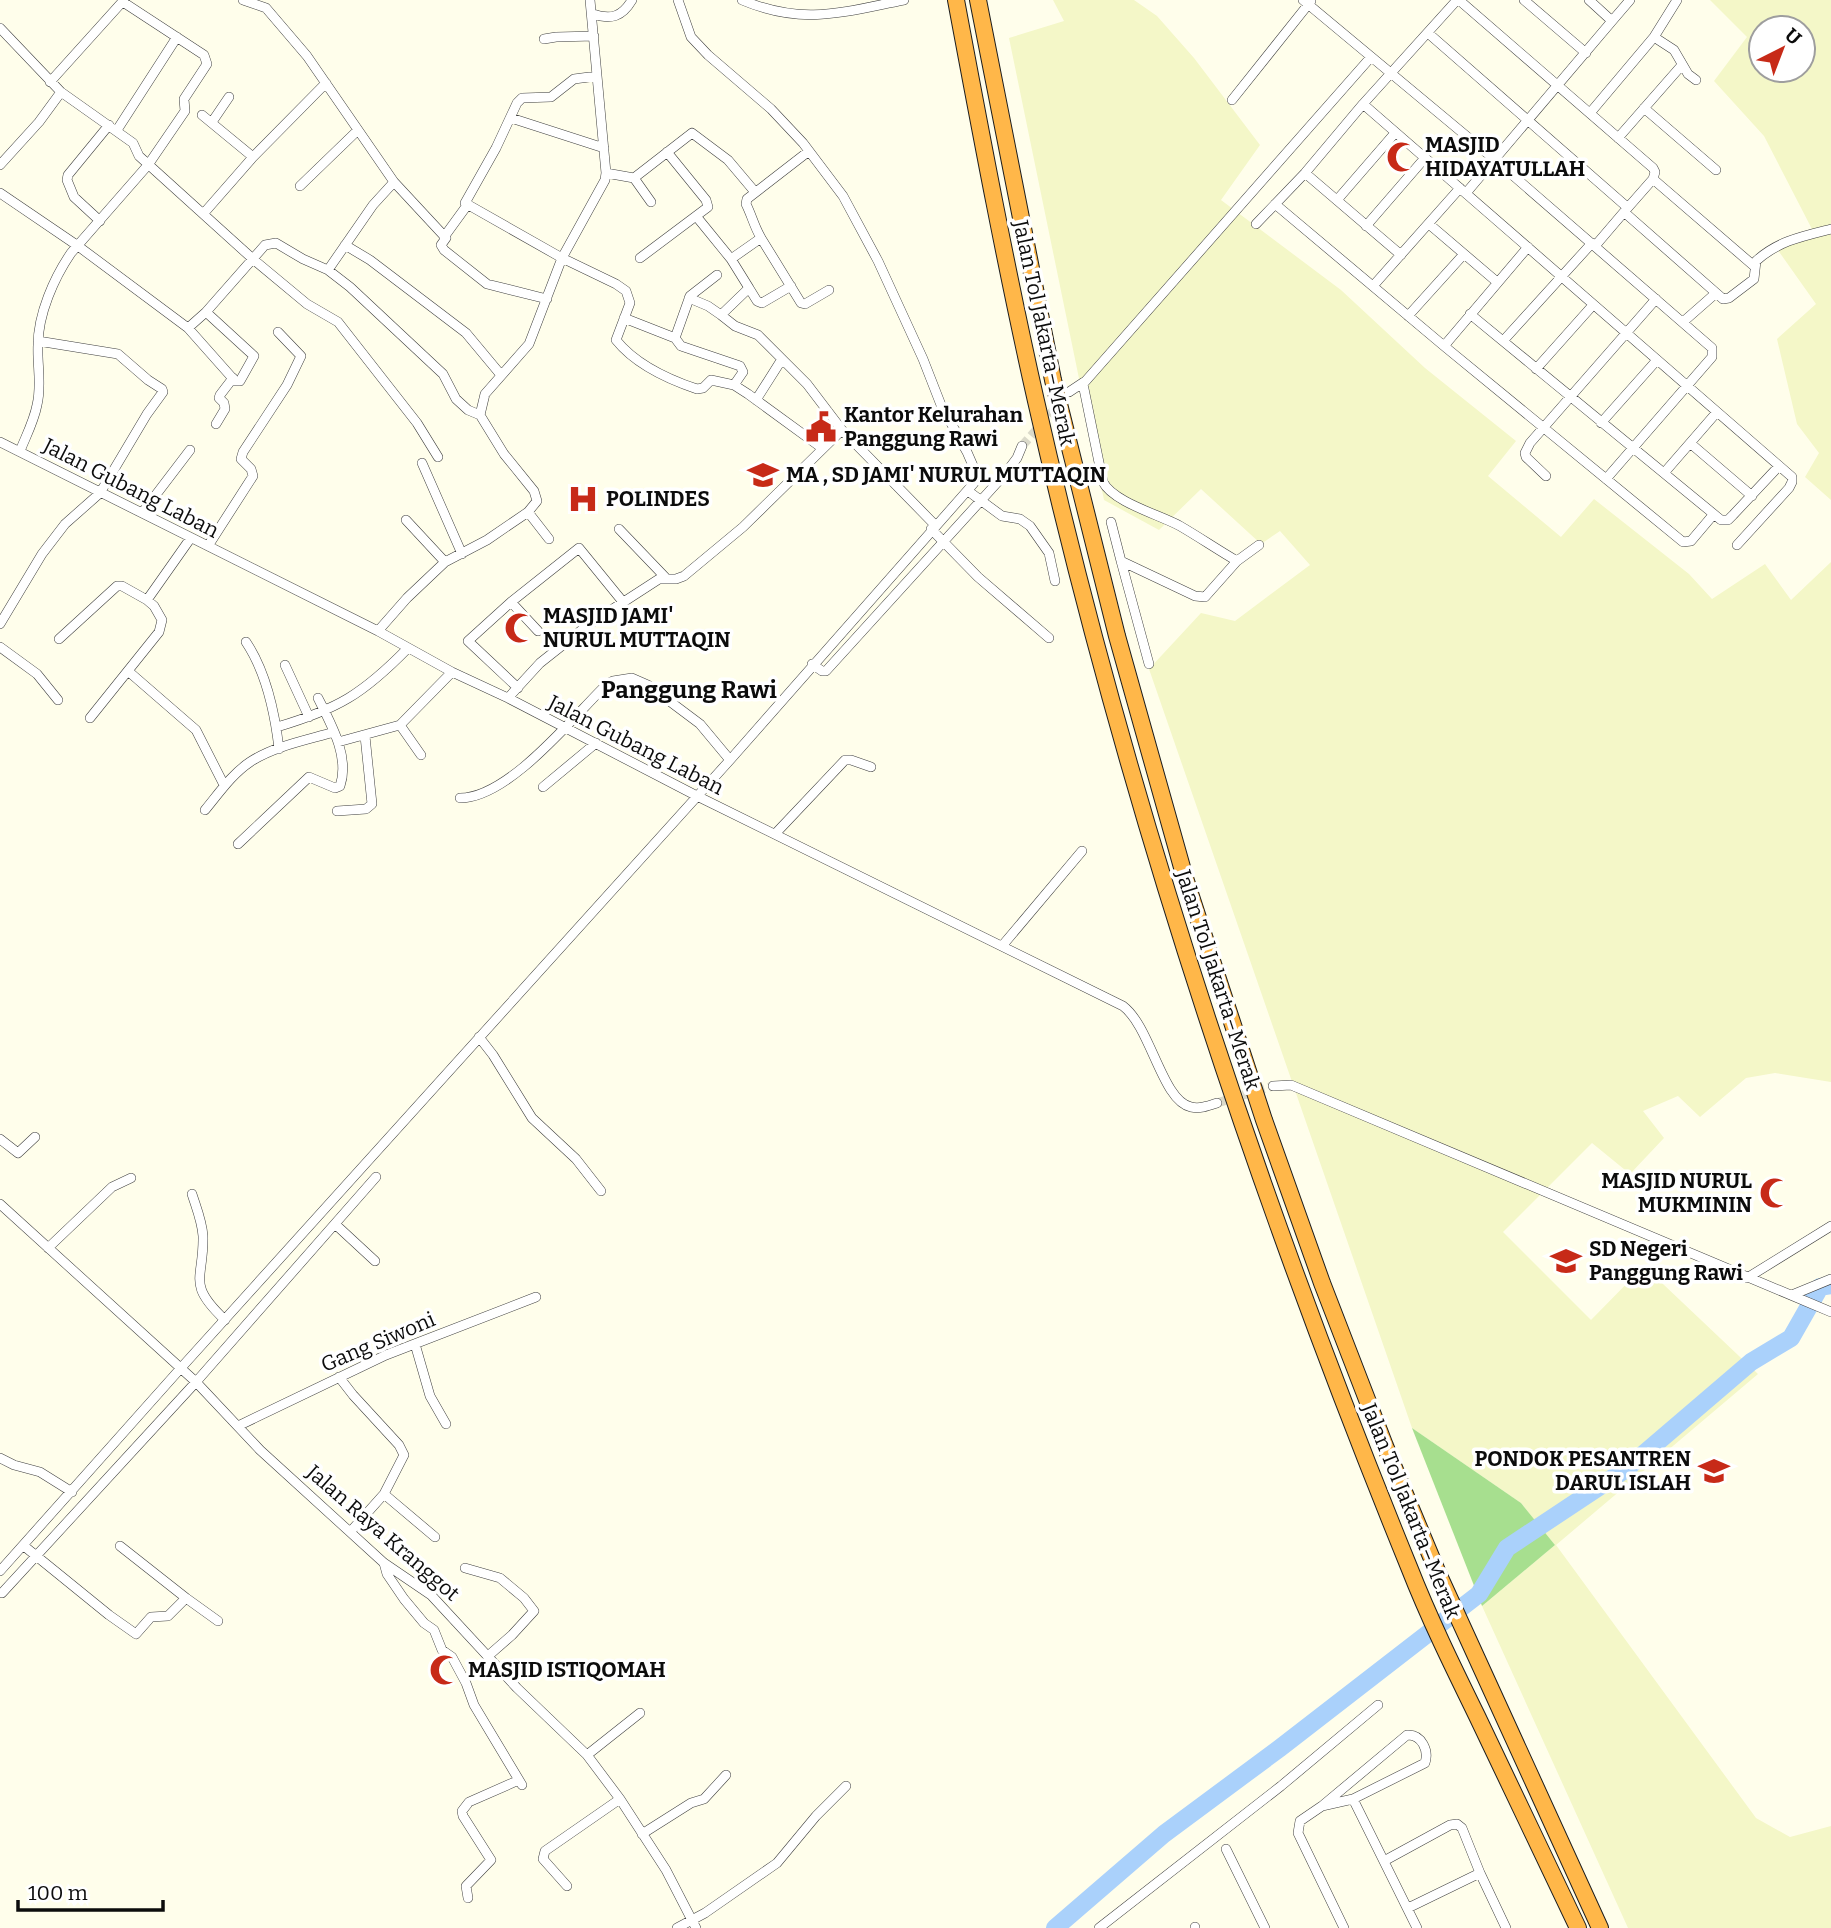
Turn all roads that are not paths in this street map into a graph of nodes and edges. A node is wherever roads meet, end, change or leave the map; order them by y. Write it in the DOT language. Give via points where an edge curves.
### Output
graph roads {
  1 [pos="243,0"];
  2 [pos="590,0"];
  3 [pos="632,0"];
  4 [pos="678,0"];
  5 [pos="742,0"];
  6 [pos="904,0"];
  7 [pos="956,0"];
  8 [pos="978,0"];
  9 [pos="1458,0"];
  10 [pos="1524,0"];
  11 [pos="1589,0"];
  12 [pos="1629,0"];
  13 [pos="1677,0"];
  14 [pos="124,1"];
  15 [pos="1308,1"];
  16 [pos="593,14"];
  17 [pos="1612,21"];
  18 [pos="0,28"];
  19 [pos="1428,33"];
  20 [pos="594,36"];
  21 [pos="177,37"];
  22 [pos="1654,37"];
  23 [pos="544,39"];
  24 [pos="1586,53"];
  25 [pos="1367,54"];
  26 [pos="1682,65"];
  27 [pos="1391,73"];
  28 [pos="597,76"];
  29 [pos="1696,80"];
  30 [pos="50,82"];
  31 [pos="326,83"];
  32 [pos="1557,85"];
  33 [pos="61,92"];
  34 [pos="229,97"];
  35 [pos="1232,100"];
  36 [pos="1363,104"];
  37 [pos="1644,108"];
  38 [pos="1590,113"];
  39 [pos="202,115"];
  40 [pos="511,118"];
  41 [pos="1528,120"];
  42 [pos="212,122"];
  43 [pos="113,128"];
  44 [pos="358,130"];
  45 [pos="1395,133"];
  46 [pos="1618,138"];
  47 [pos="604,148"];
  48 [pos="809,150"];
  49 [pos="667,152"];
  50 [pos="253,157"];
  51 [pos="1424,159"];
  52 [pos="1494,159"];
  53 [pos="148,164"];
  54 [pos="0,165"];
  55 [pos="1716,170"];
  56 [pos="606,173"];
  57 [pos="1305,173"];
  58 [pos="634,178"];
  59 [pos="1653,179"];
  60 [pos="394,183"];
  61 [pos="300,186"];
  62 [pos="1463,190"];
  63 [pos="755,192"];
  64 [pos="0,193"];
  65 [pos="1337,200"];
  66 [pos="650,202"];
  67 [pos="468,204"];
  68 [pos="1275,204"];
  69 [pos="1626,210"];
  70 [pos="204,213"];
  71 [pos="696,216"];
  72 [pos="100,221"];
  73 [pos="1256,224"];
  74 [pos="1429,224"];
  75 [pos="1366,226"];
  76 [pos="1831,229"];
  77 [pos="444,237"];
  78 [pos="761,238"];
  79 [pos="345,245"];
  80 [pos="1593,245"];
  81 [pos="78,246"];
  82 [pos="1528,247"];
  83 [pos="1464,254"];
  84 [pos="1401,255"];
  85 [pos="562,258"];
  86 [pos="640,258"];
  87 [pos="731,259"];
  88 [pos="254,260"];
  89 [pos="1754,265"];
  90 [pos="328,270"];
  91 [pos="717,275"];
  92 [pos="1561,277"];
  93 [pos="1497,282"];
  94 [pos="790,286"];
  95 [pos="1373,286"];
  96 [pos="749,288"];
  97 [pos="829,290"];
  98 [pos="1716,293"];
  99 [pos="689,298"];
  100 [pos="547,299"];
  101 [pos="1656,299"];
  102 [pos="1593,305"];
  103 [pos="206,312"];
  104 [pos="1470,314"];
  105 [pos="721,315"];
  106 [pos="1408,316"];
  107 [pos="624,318"];
  108 [pos="1683,322"];
  109 [pos="188,328"];
  110 [pos="278,332"];
  111 [pos="1627,334"];
  112 [pos="675,338"];
  113 [pos="38,341"];
  114 [pos="1503,341"];
  115 [pos="1444,346"];
  116 [pos="782,359"];
  117 [pos="1657,360"];
  118 [pos="1536,369"];
  119 [pos="501,376"];
  120 [pos="233,378"];
  121 [pos="1084,382"];
  122 [pos="734,385"];
  123 [pos="1687,385"];
  124 [pos="1069,392"];
  125 [pos="1570,398"];
  126 [pos="756,400"];
  127 [pos="1717,412"];
  128 [pos="480,415"];
  129 [pos="1601,423"];
  130 [pos="216,424"];
  131 [pos="1544,428"];
  132 [pos="842,429"];
  133 [pos="0,442"];
  134 [pos="1690,443"];
  135 [pos="1022,446"];
  136 [pos="1632,447"];
  137 [pos="822,449"];
  138 [pos="190,450"];
  139 [pos="20,451"];
  140 [pos="438,457"];
  141 [pos="422,463"];
  142 [pos="1779,466"];
  143 [pos="1664,473"];
  144 [pos="1546,476"];
  145 [pos="1606,479"];
  146 [pos="100,493"];
  147 [pos="1752,496"];
  148 [pos="975,498"];
  149 [pos="528,512"];
  150 [pos="142,513"];
  151 [pos="1713,515"];
  152 [pos="406,520"];
  153 [pos="1111,522"];
  154 [pos="619,530"];
  155 [pos="938,534"];
  156 [pos="190,538"];
  157 [pos="549,538"];
  158 [pos="1259,545"];
  159 [pos="1737,545"];
  160 [pos="208,546"];
  161 [pos="462,554"];
  162 [pos="1121,561"];
  163 [pos="1237,561"];
  164 [pos="445,562"];
  165 [pos="662,578"];
  166 [pos="1055,581"];
  167 [pos="147,600"];
  168 [pos="511,602"];
  169 [pos="623,602"];
  170 [pos="0,624"];
  171 [pos="378,631"];
  172 [pos="538,631"];
  173 [pos="1049,638"];
  174 [pos="59,639"];
  175 [pos="246,642"];
  176 [pos="0,646"];
  177 [pos="408,648"];
  178 [pos="285,664"];
  179 [pos="812,664"];
  180 [pos="1149,664"];
  181 [pos="128,671"];
  182 [pos="452,673"];
  183 [pos="518,688"];
  184 [pos="318,698"];
  185 [pos="509,698"];
  186 [pos="58,700"];
  187 [pos="325,712"];
  188 [pos="310,717"];
  189 [pos="90,718"];
  190 [pos="400,725"];
  191 [pos="277,727"];
  192 [pos="565,727"];
  193 [pos="334,732"];
  194 [pos="365,736"];
  195 [pos="338,742"];
  196 [pos="596,743"];
  197 [pos="279,749"];
  198 [pos="421,755"];
  199 [pos="730,760"];
  200 [pos="871,767"];
  201 [pos="224,785"];
  202 [pos="543,787"];
  203 [pos="697,796"];
  204 [pos="460,798"];
  205 [pos="205,810"];
  206 [pos="337,811"];
  207 [pos="775,835"];
  208 [pos="238,844"];
  209 [pos="1082,851"];
  210 [pos="1002,946"];
  211 [pos="480,1037"];
  212 [pos="1273,1086"];
  213 [pos="1217,1103"];
  214 [pos="35,1137"];
  215 [pos="0,1139"];
  216 [pos="376,1177"];
  217 [pos="131,1178"];
  218 [pos="601,1191"];
  219 [pos="192,1194"];
  220 [pos="0,1204"];
  221 [pos="335,1224"];
  222 [pos="1831,1226"];
  223 [pos="48,1248"];
  224 [pos="287,1255"];
  225 [pos="375,1261"];
  226 [pos="298,1266"];
  227 [pos="1747,1278"];
  228 [pos="1831,1279"];
  229 [pos="1795,1296"];
  230 [pos="536,1297"];
  231 [pos="1828,1310"];
  232 [pos="225,1320"];
  233 [pos="415,1344"];
  234 [pos="182,1370"];
  235 [pos="340,1377"];
  236 [pos="194,1381"];
  237 [pos="446,1424"];
  238 [pos="238,1426"];
  239 [pos="0,1458"];
  240 [pos="72,1492"];
  241 [pos="384,1494"];
  242 [pos="351,1531"];
  243 [pos="435,1537"];
  244 [pos="120,1546"];
  245 [pos="30,1551"];
  246 [pos="384,1563"];
  247 [pos="465,1568"];
  248 [pos="0,1571"];
  249 [pos="2,1593"];
  250 [pos="186,1598"];
  251 [pos="218,1621"];
  252 [pos="488,1656"];
  253 [pos="1378,1705"];
  254 [pos="640,1713"];
  255 [pos="587,1755"];
  256 [pos="726,1775"];
  257 [pos="846,1786"];
  258 [pos="620,1799"];
  259 [pos="1353,1799"];
  260 [pos="1322,1806"];
  261 [pos="642,1834"];
  262 [pos="1226,1849"];
  263 [pos="1384,1861"];
  264 [pos="1480,1873"];
  265 [pos="567,1886"];
  266 [pos="468,1898"];
  267 [pos="1408,1909"];
  268 [pos="694,1924"];
  269 [pos="1502,1926"];
  270 [pos="677,1928"];
  271 [pos="1099,1928"];
  272 [pos="1265,1928"];
  273 [pos="1344,1928"];
  274 [pos="1418,1928"];
  275 [pos="1578,1928"];
  276 [pos="1600,1928"];
  1 -- 31 [label="street" via="266,8"];
  2 -- 16 [label="street"];
  3 -- 16 [label="street" via="615,17"];
  4 -- 48 [label="street" via="691,37"];
  5 -- 6 [label="street" via="790,15 824,16"];
  7 -- 275 [label="highway, Jalan Tol Jakarta–Merak" via="1036,404 1143,811 1222,1065 1294,1273 1410,1571"];
  8 -- 276 [label="highway, Jalan Tol Jakarta–Merak" via="1053,380 1117,636 1185,878 1318,1271 1437,1571"];
  9 -- 19 [label="street"];
  9 -- 32 [label="street"];
  10 -- 24 [label="street"];
  11 -- 17 [label="street"];
  12 -- 17 [label="street"];
  13 -- 22 [label="street"];
  14 -- 21 [label="street"];
  14 -- 30 [label="street"];
  15 -- 25 [label="street"];
  15 -- 35 [label="street"];
  16 -- 20 [label="street"];
  17 -- 24 [label="street"];
  18 -- 30 [label="street"];
  19 -- 27 [label="street"];
  19 -- 41 [label="street"];
  20 -- 23 [label="street"];
  20 -- 28 [label="street"];
  21 -- 43 [label="street"];
  21 -- 53 [label="street" via="204,55 207,64 184,99 185,111"];
  22 -- 26 [label="street" via="1674,50"];
  22 -- 38 [label="street"];
  24 -- 32 [label="street"];
  25 -- 27 [label="street"];
  25 -- 121 [label="street"];
  26 -- 29 [label="street"];
  26 -- 37 [label="street"];
  27 -- 36 [label="street"];
  27 -- 52 [label="street"];
  28 -- 40 [label="street" via="575,79 551,97 522,99"];
  28 -- 47 [label="street"];
  30 -- 33 [label="street"];
  31 -- 44 [label="street"];
  31 -- 50 [label="street"];
  32 -- 38 [label="street"];
  32 -- 41 [label="street"];
  33 -- 43 [label="street"];
  33 -- 54 [label="street"];
  34 -- 42 [label="street"];
  36 -- 45 [label="street"];
  36 -- 57 [label="street"];
  37 -- 46 [label="street"];
  37 -- 55 [label="street"];
  38 -- 46 [label="street"];
  39 -- 42 [label="street"];
  40 -- 47 [label="street"];
  40 -- 67 [label="street" via="466,198"];
  41 -- 52 [label="street"];
  41 -- 69 [label="street"];
  42 -- 50 [label="street"];
  43 -- 53 [label="street" via="133,143"];
  43 -- 72 [label="street" via="67,180 74,197"];
  44 -- 60 [label="street"];
  44 -- 61 [label="street"];
  45 -- 51 [label="street"];
  45 -- 65 [label="street"];
  46 -- 59 [label="street" via="1653,168"];
  47 -- 56 [label="street"];
  48 -- 63 [label="street"];
  48 -- 148 [label="street" via="843,196 878,261 974,468"];
  49 -- 58 [label="street"];
  49 -- 63 [label="street" via="694,134 728,160"];
  49 -- 71 [label="street" via="708,204"];
  50 -- 70 [label="street"];
  51 -- 62 [label="street"];
  51 -- 75 [label="street"];
  52 -- 62 [label="street"];
  52 -- 80 [label="street"];
  53 -- 70 [label="street"];
  53 -- 72 [label="street"];
  56 -- 58 [label="street"];
  56 -- 85 [label="street"];
  57 -- 65 [label="street"];
  57 -- 68 [label="street"];
  58 -- 66 [label="street"];
  59 -- 69 [label="street"];
  59 -- 89 [label="street"];
  60 -- 77 [label="street"];
  60 -- 79 [label="street"];
  62 -- 74 [label="street"];
  62 -- 82 [label="street"];
  63 -- 78 [label="street" via="746,202"];
  64 -- 81 [label="street"];
  65 -- 75 [label="street"];
  67 -- 77 [label="street"];
  67 -- 85 [label="street"];
  68 -- 73 [label="street"];
  68 -- 95 [label="street"];
  69 -- 80 [label="street"];
  69 -- 98 [label="street"];
  70 -- 88 [label="street"];
  71 -- 86 [label="street"];
  71 -- 87 [label="street"];
  72 -- 81 [label="street"];
  74 -- 83 [label="street"];
  74 -- 84 [label="street"];
  75 -- 84 [label="street"];
  76 -- 89 [label="street" via="1785,241"];
  77 -- 100 [label="street" via="444,250 483,282"];
  78 -- 87 [label="street"];
  78 -- 94 [label="street"];
  79 -- 90 [label="street"];
  79 -- 119 [label="street" via="466,333"];
  80 -- 92 [label="street"];
  80 -- 101 [label="street"];
  81 -- 109 [label="street"];
  81 -- 113 [label="street" via="61,269"];
  82 -- 92 [label="street"];
  82 -- 93 [label="street"];
  83 -- 93 [label="street"];
  83 -- 106 [label="street"];
  84 -- 95 [label="street"];
  85 -- 100 [label="street"];
  85 -- 107 [label="street" via="626,291 630,303"];
  87 -- 96 [label="street"];
  88 -- 90 [label="street" via="265,245 276,243"];
  88 -- 103 [label="street"];
  88 -- 140 [label="street" via="338,323 417,423"];
  89 -- 98 [label="street" via="1754,279 1729,298"];
  90 -- 128 [label="street" via="443,374 462,405"];
  91 -- 99 [label="street"];
  92 -- 102 [label="street"];
  92 -- 114 [label="street"];
  93 -- 104 [label="street"];
  94 -- 96 [label="street" via="762,303"];
  94 -- 97 [label="street" via="803,304"];
  95 -- 106 [label="street"];
  96 -- 105 [label="street"];
  98 -- 108 [label="street"];
  99 -- 105 [label="street"];
  99 -- 112 [label="street"];
  100 -- 119 [label="street" via="529,344"];
  101 -- 108 [label="street"];
  101 -- 111 [label="street"];
  102 -- 111 [label="street"];
  102 -- 118 [label="street"];
  103 -- 109 [label="street"];
  103 -- 120 [label="street" via="254,356 240,381"];
  104 -- 114 [label="street"];
  104 -- 115 [label="street"];
  105 -- 116 [label="street" via="758,335"];
  106 -- 115 [label="street"];
  107 -- 112 [label="street"];
  107 -- 122 [label="street" via="617,342 655,373 697,389 711,380"];
  108 -- 123 [label="street" via="1711,346 1713,354"];
  109 -- 120 [label="street"];
  110 -- 160 [label="street" via="301,356 243,452 241,458 253,476"];
  111 -- 117 [label="street"];
  111 -- 125 [label="street"];
  112 -- 122 [label="street" via="681,346 743,368"];
  113 -- 139 [label="street" via="37,407"];
  113 -- 146 [label="street" via="118,354 164,391"];
  114 -- 118 [label="street"];
  115 -- 131 [label="street"];
  116 -- 126 [label="street"];
  116 -- 132 [label="street"];
  117 -- 123 [label="street"];
  117 -- 129 [label="street"];
  118 -- 125 [label="street"];
  119 -- 128 [label="street" via="485,394"];
  120 -- 130 [label="street" via="219,398 225,409"];
  121 -- 124 [label="street"];
  121 -- 163 [label="street" via="1107,489"];
  122 -- 126 [label="street"];
  123 -- 127 [label="street"];
  123 -- 136 [label="street"];
  125 -- 129 [label="street"];
  125 -- 131 [label="street"];
  126 -- 137 [label="street"];
  127 -- 134 [label="street"];
  127 -- 142 [label="street"];
  128 -- 149 [label="street" via="537,497"];
  129 -- 136 [label="street"];
  131 -- 144 [label="street" via="1525,453"];
  131 -- 145 [label="street"];
  132 -- 137 [label="street"];
  132 -- 155 [label="street"];
  133 -- 139 [label="street, Jalan Gubang Laban"];
  134 -- 143 [label="street"];
  134 -- 147 [label="street"];
  135 -- 148 [label="street" via="1013,464"];
  136 -- 143 [label="street"];
  136 -- 145 [label="street"];
  137 -- 165 [label="street" via="743,527 684,576"];
  138 -- 150 [label="street"];
  139 -- 146 [label="street, Jalan Gubang Laban"];
  141 -- 161 [label="street"];
  142 -- 147 [label="street"];
  142 -- 159 [label="street" via="1793,482"];
  143 -- 151 [label="street"];
  145 -- 151 [label="street" via="1683,542 1691,541"];
  146 -- 150 [label="street, Jalan Gubang Laban"];
  146 -- 170 [label="street" via="57,533"];
  147 -- 151 [label="street" via="1728,520"];
  148 -- 155 [label="street"];
  148 -- 155 [label="street"];
  148 -- 166 [label="street" via="1002,516 1030,526 1049,553"];
  149 -- 157 [label="street"];
  149 -- 161 [label="street"];
  150 -- 156 [label="street, Jalan Gubang Laban"];
  152 -- 164 [label="street"];
  153 -- 162 [label="street"];
  154 -- 165 [label="street"];
  155 -- 173 [label="street"];
  155 -- 179 [label="street"];
  155 -- 179 [label="street" via="826,671"];
  156 -- 160 [label="street, Jalan Gubang Laban"];
  156 -- 167 [label="street"];
  158 -- 163 [label="street"];
  160 -- 171 [label="street, Jalan Gubang Laban"];
  161 -- 164 [label="street"];
  162 -- 163 [label="street" via="1199,597 1208,595"];
  162 -- 180 [label="street"];
  164 -- 171 [label="street"];
  165 -- 169 [label="street"];
  167 -- 174 [label="street" via="117,586"];
  167 -- 181 [label="street" via="159,613 162,625"];
  168 -- 169 [label="street" via="579,548"];
  168 -- 172 [label="street"];
  168 -- 183 [label="street" via="468,641"];
  169 -- 183 [label="street" via="565,642"];
  171 -- 177 [label="street, Jalan Gubang Laban"];
  175 -- 191 [label="street"];
  176 -- 186 [label="street" via="37,674"];
  177 -- 182 [label="street, Jalan Gubang Laban"];
  177 -- 187 [label="street" via="372,684"];
  178 -- 188 [label="street"];
  179 -- 199 [label="street"];
  181 -- 189 [label="street"];
  181 -- 201 [label="street" via="196,730"];
  182 -- 185 [label="street, Jalan Gubang Laban"];
  182 -- 190 [label="street"];
  183 -- 185 [label="street"];
  184 -- 187 [label="street"];
  185 -- 192 [label="street, Jalan Gubang Laban"];
  187 -- 188 [label="street"];
  187 -- 193 [label="street"];
  188 -- 191 [label="street"];
  190 -- 194 [label="street"];
  190 -- 198 [label="street"];
  191 -- 197 [label="street"];
  192 -- 196 [label="street, Jalan Gubang Laban"];
  192 -- 199 [label="street" via="607,684 632,678 700,724"];
  192 -- 204 [label="street" via="498,785"];
  193 -- 195 [label="street"];
  193 -- 197 [label="street"];
  194 -- 195 [label="street"];
  194 -- 206 [label="street" via="372,803 366,809"];
  195 -- 208 [label="street" via="343,771 340,786 335,789 309,777"];
  196 -- 202 [label="street"];
  196 -- 203 [label="street, Jalan Gubang Laban"];
  197 -- 201 [label="street" via="250,762"];
  199 -- 203 [label="street"];
  200 -- 207 [label="street" via="845,760"];
  201 -- 205 [label="street"];
  203 -- 207 [label="street, Jalan Gubang Laban"];
  203 -- 211 [label="street"];
  207 -- 210 [label="street, Jalan Gubang Laban"];
  209 -- 210 [label="street"];
  210 -- 213 [label="street, Jalan Gubang Laban" via="1123,1006 1138,1021 1177,1100 1202,1108"];
  211 -- 218 [label="street" via="532,1118 576,1159"];
  211 -- 224 [label="street"];
  212 -- 227 [label="street" via="1291,1085"];
  214 -- 215 [label="street" via="18,1153"];
  216 -- 221 [label="street"];
  217 -- 223 [label="street" via="112,1187"];
  219 -- 232 [label="street" via="202,1226 201,1290 206,1302"];
  220 -- 223 [label="street, Jalan Raya Kranggot"];
  221 -- 225 [label="street"];
  221 -- 226 [label="street"];
  222 -- 227 [label="street"];
  223 -- 234 [label="street, Jalan Raya Kranggot"];
  224 -- 226 [label="street"];
  224 -- 232 [label="street"];
  226 -- 236 [label="street"];
  227 -- 229 [label="street"];
  228 -- 229 [label="street"];
  229 -- 231 [label="street"];
  230 -- 233 [label="street, Gang Siwoni"];
  232 -- 234 [label="street"];
  233 -- 235 [label="street, Gang Siwoni"];
  233 -- 237 [label="street" via="430,1396"];
  234 -- 236 [label="street, Jalan Raya Kranggot"];
  234 -- 240 [label="street"];
  235 -- 238 [label="street, Gang Siwoni"];
  235 -- 241 [label="street" via="402,1451 403,1459"];
  236 -- 238 [label="street, Jalan Raya Kranggot"];
  236 -- 245 [label="street"];
  238 -- 242 [label="street, Jalan Raya Kranggot"];
  239 -- 240 [label="street" via="46,1474"];
  240 -- 245 [label="street"];
  241 -- 242 [label="street"];
  241 -- 243 [label="street"];
  242 -- 246 [label="street, Jalan Raya Kranggot"];
  244 -- 250 [label="street"];
  245 -- 248 [label="street"];
  245 -- 249 [label="street"];
  245 -- 250 [label="street" via="132,1633 139,1633 151,1617 168,1616"];
  246 -- 252 [label="street, Jalan Raya Kranggot" via="431,1595"];
  246 -- 266 [label="street" via="404,1599 452,1657 474,1705 521,1783 469,1802 462,1811 491,1860 466,1886"];
  247 -- 252 [label="street" via="496,1576 534,1611"];
  250 -- 251 [label="street"];
  252 -- 255 [label="street, Jalan Raya Kranggot"];
  253 -- 271 [label="street"];
  254 -- 255 [label="street"];
  255 -- 258 [label="street, Jalan Raya Kranggot"];
  256 -- 261 [label="street" via="704,1799"];
  257 -- 268 [label="street" via="777,1863"];
  258 -- 261 [label="street, Jalan Raya Kranggot"];
  258 -- 265 [label="street" via="545,1851 543,1859"];
  259 -- 260 [label="street"];
  259 -- 260 [label="street" via="1424,1763 1426,1750 1419,1737 1407,1735"];
  259 -- 263 [label="street"];
  260 -- 273 [label="street" via="1300,1821 1298,1833"];
  261 -- 268 [label="street, Jalan Raya Kranggot"];
  262 -- 272 [label="street"];
  263 -- 264 [label="street" via="1457,1824"];
  263 -- 267 [label="street"];
  264 -- 267 [label="street"];
  264 -- 269 [label="street"];
  267 -- 274 [label="street"];
  268 -- 270 [label="street"];
}
